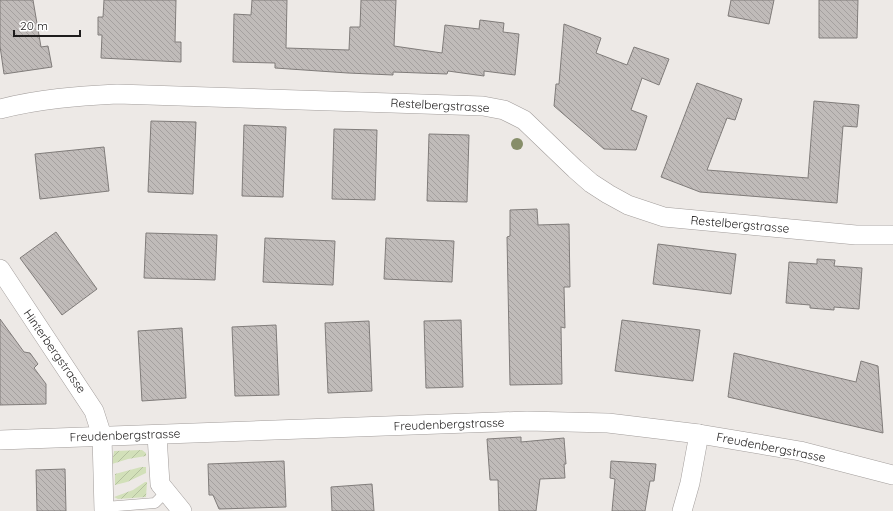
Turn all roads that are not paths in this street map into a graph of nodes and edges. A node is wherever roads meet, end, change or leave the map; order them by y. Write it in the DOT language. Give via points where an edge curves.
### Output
graph roads {
  1 [pos="0,109"];
  2 [pos="893,235"];
  3 [pos="0,269"];
  4 [pos="157,434"];
  5 [pos="699,434"];
  6 [pos="102,436"];
  7 [pos="0,440"];
  8 [pos="893,474"];
  9 [pos="165,493"];
  10 [pos="104,509"];
  11 [pos="182,511"];
  12 [pos="682,511"];
  1 -- 2 [label="street, Restelbergstrasse" via="68,97 117,94 483,106 504,110 524,120 575,169 608,194 628,205 664,217 856,235"];
  3 -- 6 [label="street, Hinterbergstrasse" via="52,350 86,395"];
  4 -- 5 [label="street, Freudenbergstrasse" via="527,421 608,423"];
  4 -- 6 [label="street, Freudenbergstrasse"];
  4 -- 9 [label="street" via="160,484"];
  5 -- 8 [label="street, Freudenbergstrasse" via="800,451"];
  5 -- 12 [label="street"];
  6 -- 7 [label="street, Freudenbergstrasse"];
  6 -- 10 [label="street, Hinterbergstrasse"];
  9 -- 10 [label="lane" via="155,503"];
  9 -- 11 [label="street"];
}
